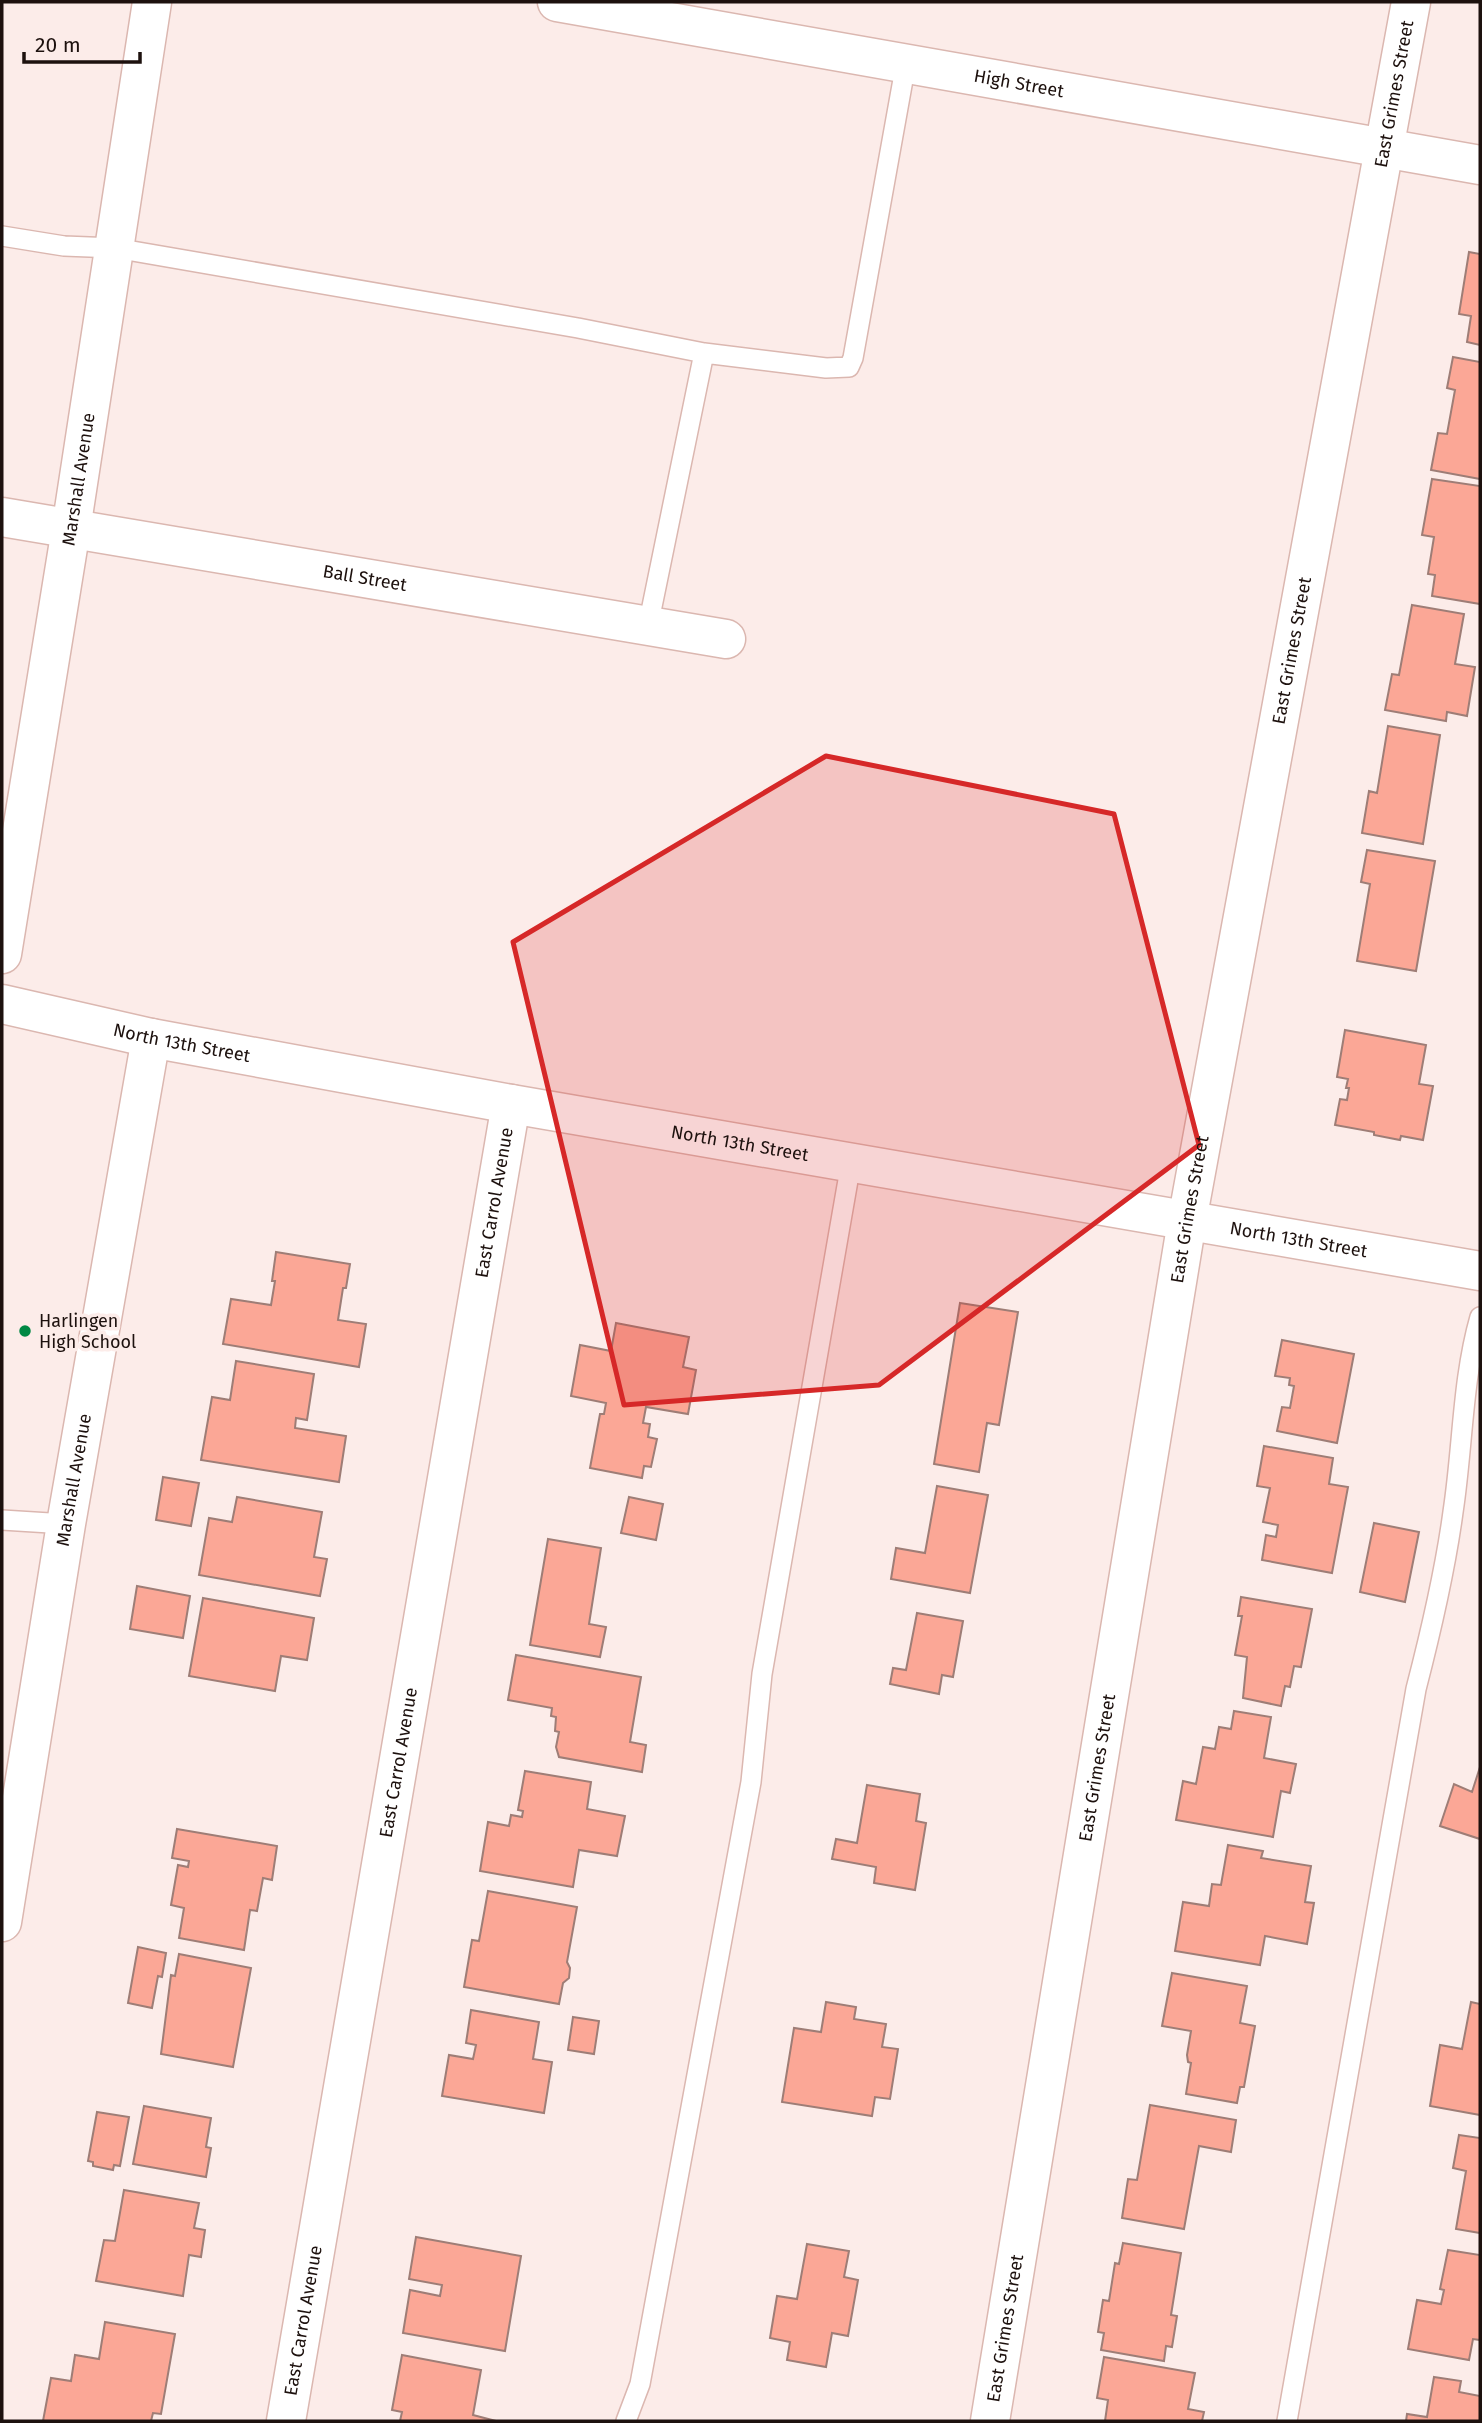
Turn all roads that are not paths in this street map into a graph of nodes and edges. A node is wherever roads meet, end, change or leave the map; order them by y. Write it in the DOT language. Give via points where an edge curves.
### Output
graph roads {
  1 [pos="152,2"];
  2 [pos="557,2"];
  3 [pos="1411,2"];
  4 [pos="906,63"];
  5 [pos="1385,148"];
  6 [pos="1480,165"];
  7 [pos="2,236"];
  8 [pos="115,248"];
  9 [pos="704,353"];
  10 [pos="2,517"];
  11 [pos="71,529"];
  12 [pos="648,626"];
  13 [pos="726,639"];
  14 [pos="2,954"];
  15 [pos="2,1004"];
  16 [pos="151,1038"];
  17 [pos="511,1104"];
  18 [pos="851,1163"];
  19 [pos="1187,1221"];
  20 [pos="1480,1271"];
  21 [pos="1480,1317"];
  22 [pos="2,1520"];
  23 [pos="65,1524"];
  24 [pos="2,1922"];
  25 [pos="286,2421"];
  26 [pos="626,2421"];
  27 [pos="990,2421"];
  28 [pos="1287,2421"];
  1 -- 8 [label="street, Marshall Avenue"];
  2 -- 4 [label="street, High Street"];
  3 -- 5 [label="street, East Grimes Street"];
  4 -- 5 [label="street, High Street"];
  4 -- 9 [label="lane" via="849,367"];
  5 -- 6 [label="street, High Street"];
  5 -- 19 [label="street, East Grimes Street"];
  7 -- 8 [label="lane"];
  8 -- 9 [label="lane"];
  8 -- 11 [label="street, Marshall Avenue"];
  9 -- 12 [label="lane"];
  10 -- 11 [label="street, Ball Street"];
  11 -- 12 [label="street, Ball Street"];
  11 -- 14 [label="street, Marshall Avenue"];
  12 -- 13 [label="street, Ball Street"];
  15 -- 16 [label="street, North 13th Street"];
  16 -- 17 [label="street, North 13th Street"];
  16 -- 23 [label="street, Marshall Avenue"];
  17 -- 18 [label="street, North 13th Street"];
  17 -- 25 [label="street, East Carrol Avenue"];
  18 -- 19 [label="street, North 13th Street"];
  18 -- 26 [label="lane" via="762,1674 751,1782 640,2384"];
  19 -- 20 [label="street, North 13th Street"];
  19 -- 27 [label="street, East Grimes Street"];
  21 -- 28 [label="lane" via="1471,1348 1451,1525 1416,1689"];
  22 -- 23 [label="lane"];
  23 -- 24 [label="street, Marshall Avenue"];
}
